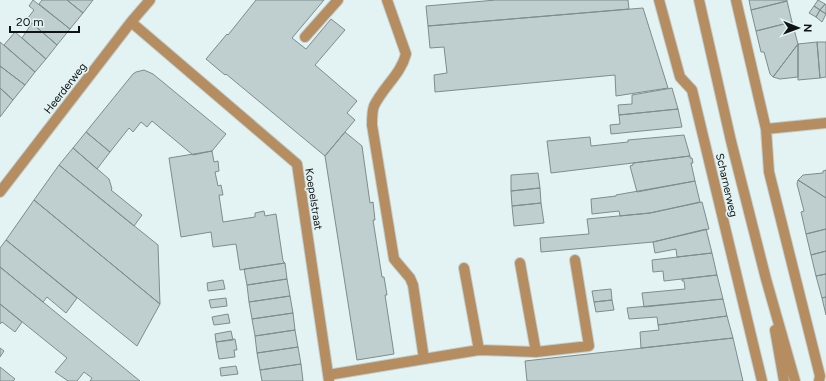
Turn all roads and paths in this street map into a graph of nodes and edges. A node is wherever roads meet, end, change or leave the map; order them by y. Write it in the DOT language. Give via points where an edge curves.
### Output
graph roads {
  1 [pos="150,0"];
  2 [pos="338,0"];
  3 [pos="388,0"];
  4 [pos="659,0"];
  5 [pos="699,0"];
  6 [pos="736,0"];
  7 [pos="132,22"];
  8 [pos="305,38"];
  9 [pos="826,123"];
  10 [pos="766,129"];
  11 [pos="0,192"];
  12 [pos="575,260"];
  13 [pos="520,263"];
  14 [pos="464,268"];
  15 [pos="766,279"];
  16 [pos="480,350"];
  17 [pos="536,352"];
  18 [pos="424,359"];
  19 [pos="329,378"];
  20 [pos="762,381"];
  21 [pos="784,381"];
  22 [pos="795,381"];
  23 [pos="819,381"];
  1 -- 7 [label="street, Heerderweg"];
  2 -- 8 [label="street"];
  3 -- 18 [label="street" via="406,54 400,68 374,106 372,125 394,259 413,285"];
  4 -- 20 [label="street, Scharnerweg" via="680,77 692,90"];
  5 -- 15 [label="street, Scharnerweg"];
  6 -- 10 [label="street"];
  7 -- 11 [label="street, Heerderweg"];
  7 -- 19 [label="street, Koepelstraat" via="297,164"];
  9 -- 10 [label="street"];
  10 -- 23 [label="street" via="769,172 820,376"];
  12 -- 17 [label="street" via="589,346"];
  13 -- 17 [label="street"];
  14 -- 16 [label="street"];
  15 -- 21 [label="street, Scharnerweg"];
  15 -- 22 [label="street, Scharnerweg"];
  16 -- 17 [label="street"];
  16 -- 18 [label="street"];
  18 -- 19 [label="street"];
}
